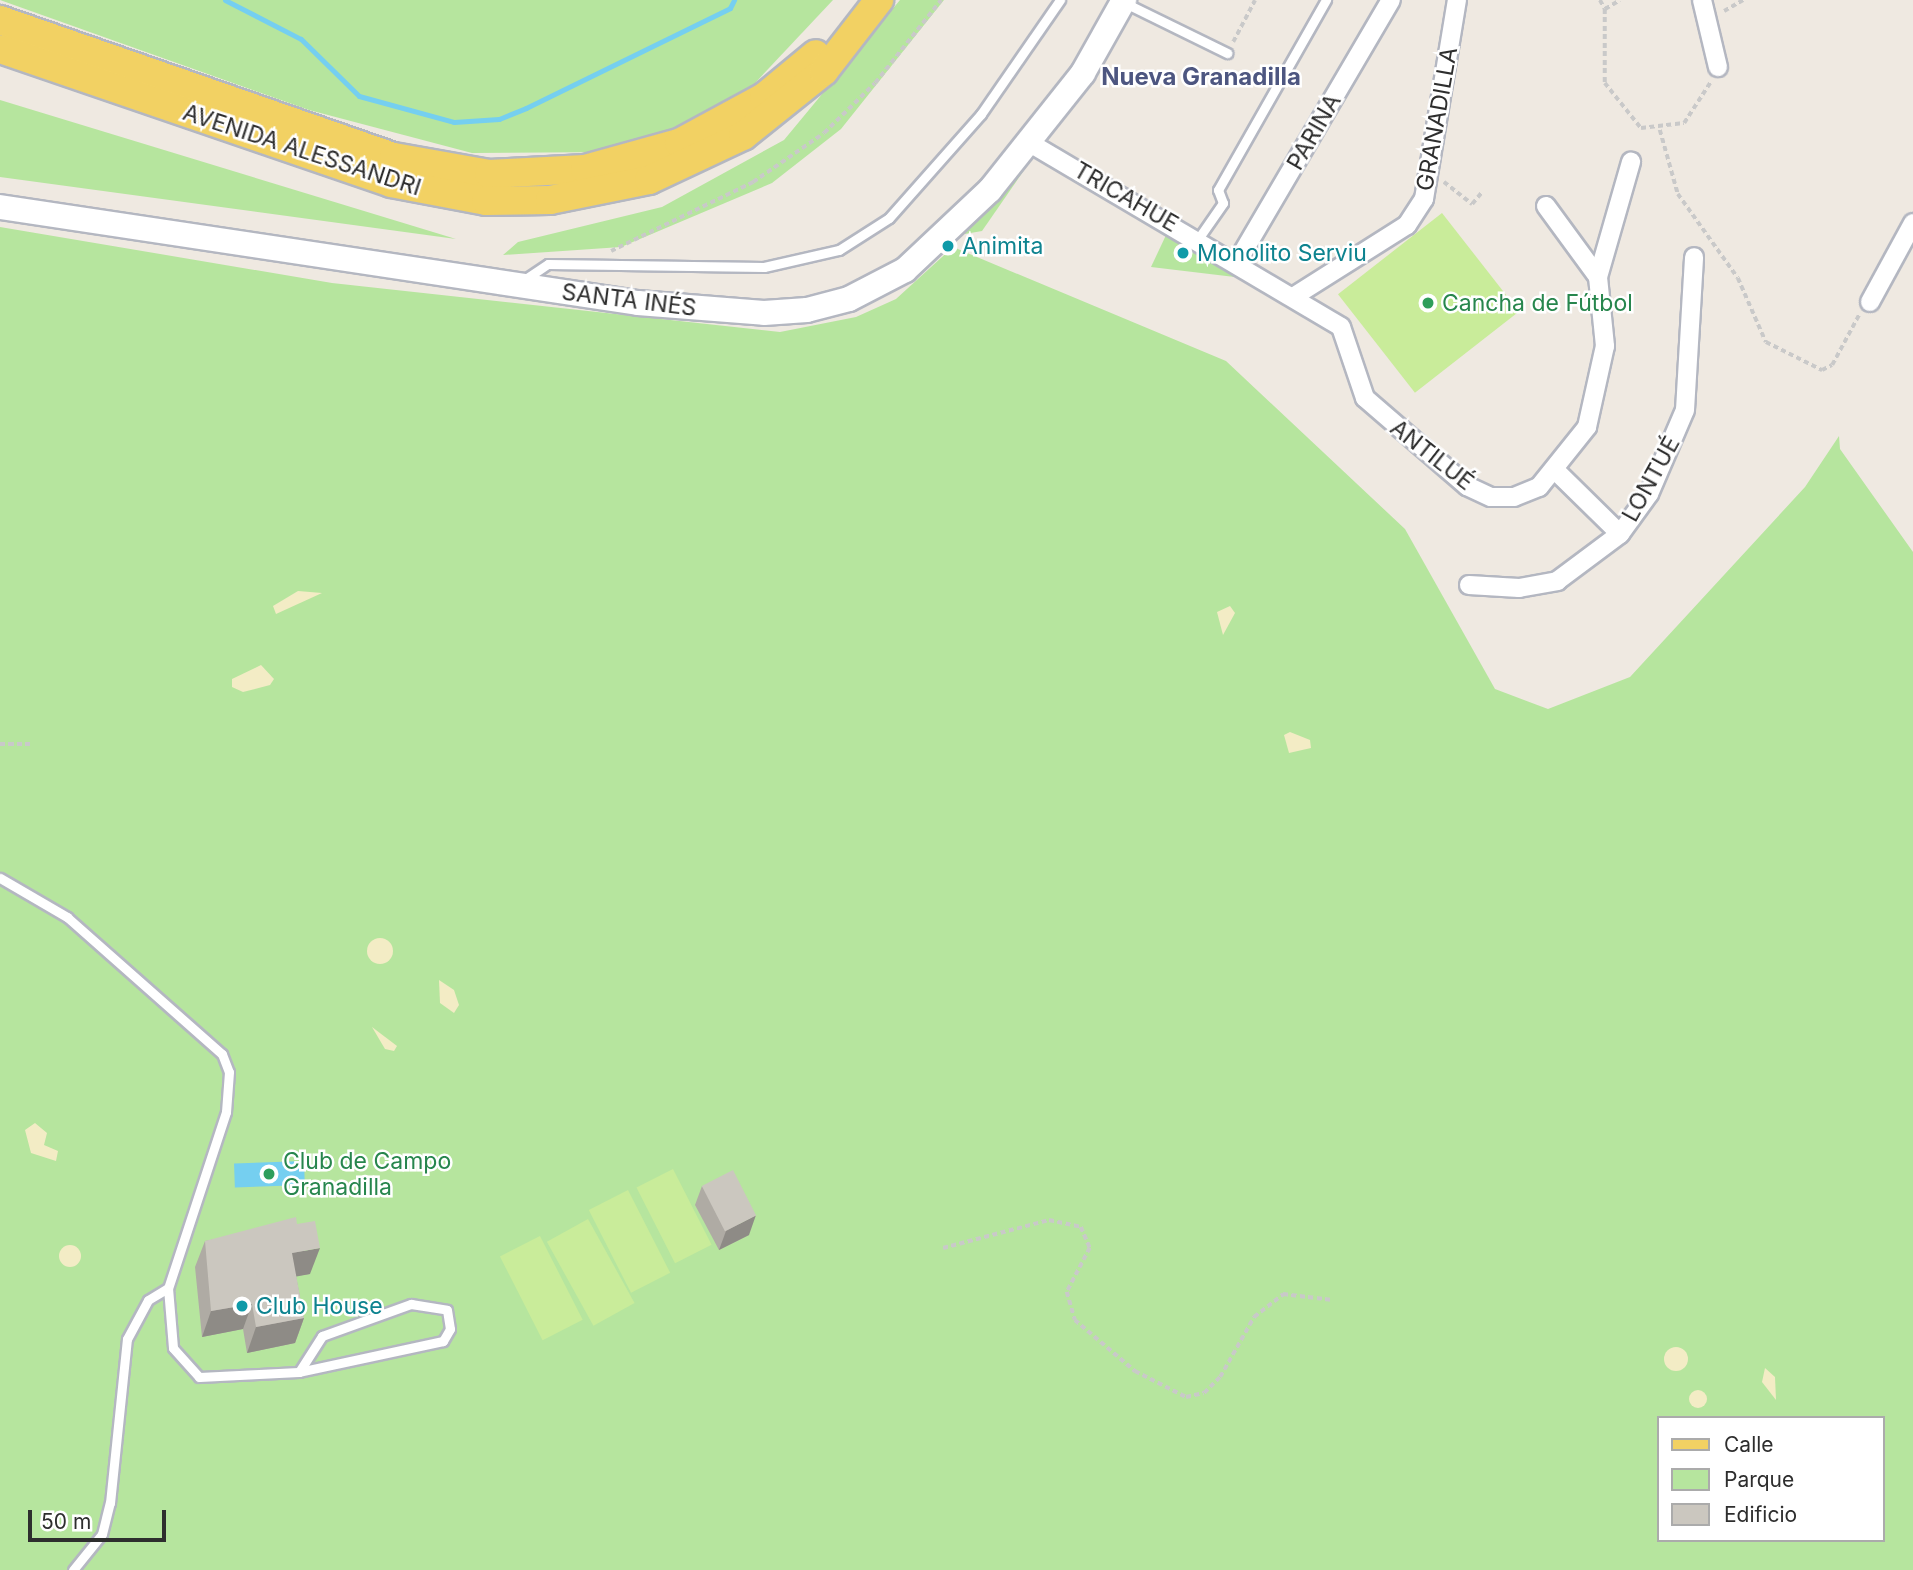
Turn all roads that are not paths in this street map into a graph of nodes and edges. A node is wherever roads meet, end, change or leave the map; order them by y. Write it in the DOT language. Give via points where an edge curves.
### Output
graph roads {
  1 [pos="859,0"];
  2 [pos="880,0"];
  3 [pos="1060,0"];
  4 [pos="1325,0"];
  5 [pos="1391,0"];
  6 [pos="1457,0"];
  7 [pos="1702,0"];
  8 [pos="1124,1"];
  9 [pos="0,20"];
  10 [pos="0,49"];
  11 [pos="1227,53"];
  12 [pos="1718,67"];
  13 [pos="1030,143"];
  14 [pos="1631,162"];
  15 [pos="1546,206"];
  16 [pos="0,207"];
  17 [pos="1913,223"];
  18 [pos="1198,239"];
  19 [pos="1694,257"];
  20 [pos="1236,264"];
  21 [pos="1598,276"];
  22 [pos="517,285"];
  23 [pos="1293,297"];
  24 [pos="1870,302"];
  25 [pos="1557,472"];
  26 [pos="1620,534"];
  27 [pos="1469,585"];
  28 [pos="0,878"];
  29 [pos="168,1289"];
  30 [pos="299,1372"];
  31 [pos="73,1570"];
  1 -- 9 [label="main road, AVENIDA ALESSANDRI" via="790,78 708,130 617,163 521,175 394,157"];
  2 -- 10 [label="main road, AVENIDA ALESSANDRI" via="824,71 743,136 649,180 550,200 486,201 391,183"];
  3 -- 22 [label="lane" via="981,114 889,218 839,250 764,267 595,260 548,264"];
  4 -- 18 [label="lane" via="1218,190 1223,203"];
  5 -- 20 [label="street, PARINA"];
  6 -- 23 [label="street, GRANADILLA" via="1424,199 1407,225"];
  7 -- 12 [label="street"];
  8 -- 11 [label="lane"];
  8 -- 13 [label="main road, SANTA INÉS" via="1083,73"];
  13 -- 18 [label="street, TRICAHUE"];
  13 -- 22 [label="main road, SANTA INÉS" via="922,257 887,281 829,306 742,312"];
  14 -- 21 [label="street, ANTILUÉ"];
  15 -- 21 [label="street"];
  16 -- 22 [label="main road, SANTA INÉS"];
  17 -- 24 [label="street"];
  18 -- 20 [label="street, TRICAHUE"];
  19 -- 26 [label="street, LONTUÉ" via="1685,410 1674,447"];
  20 -- 23 [label="street, TRICAHUE"];
  21 -- 25 [label="street, ANTILUÉ" via="1605,346 1601,385 1587,427"];
  23 -- 25 [label="street, ANTILUÉ" via="1341,327 1365,398 1467,486 1491,497 1514,497"];
  25 -- 26 [label="street"];
  26 -- 27 [label="street, LONTUÉ" via="1557,581 1520,589"];
  28 -- 29 [label="lane" via="43,898 133,971 205,1035 229,1072 218,1146 189,1209"];
  29 -- 30 [label="lane" via="173,1348 199,1377"];
  29 -- 31 [label="lane" via="148,1300 127,1339 110,1503 102,1534"];
  30 -- 30 [label="lane" via="435,1345 447,1335 449,1314 438,1304 411,1304 340,1325 311,1346"];
}
